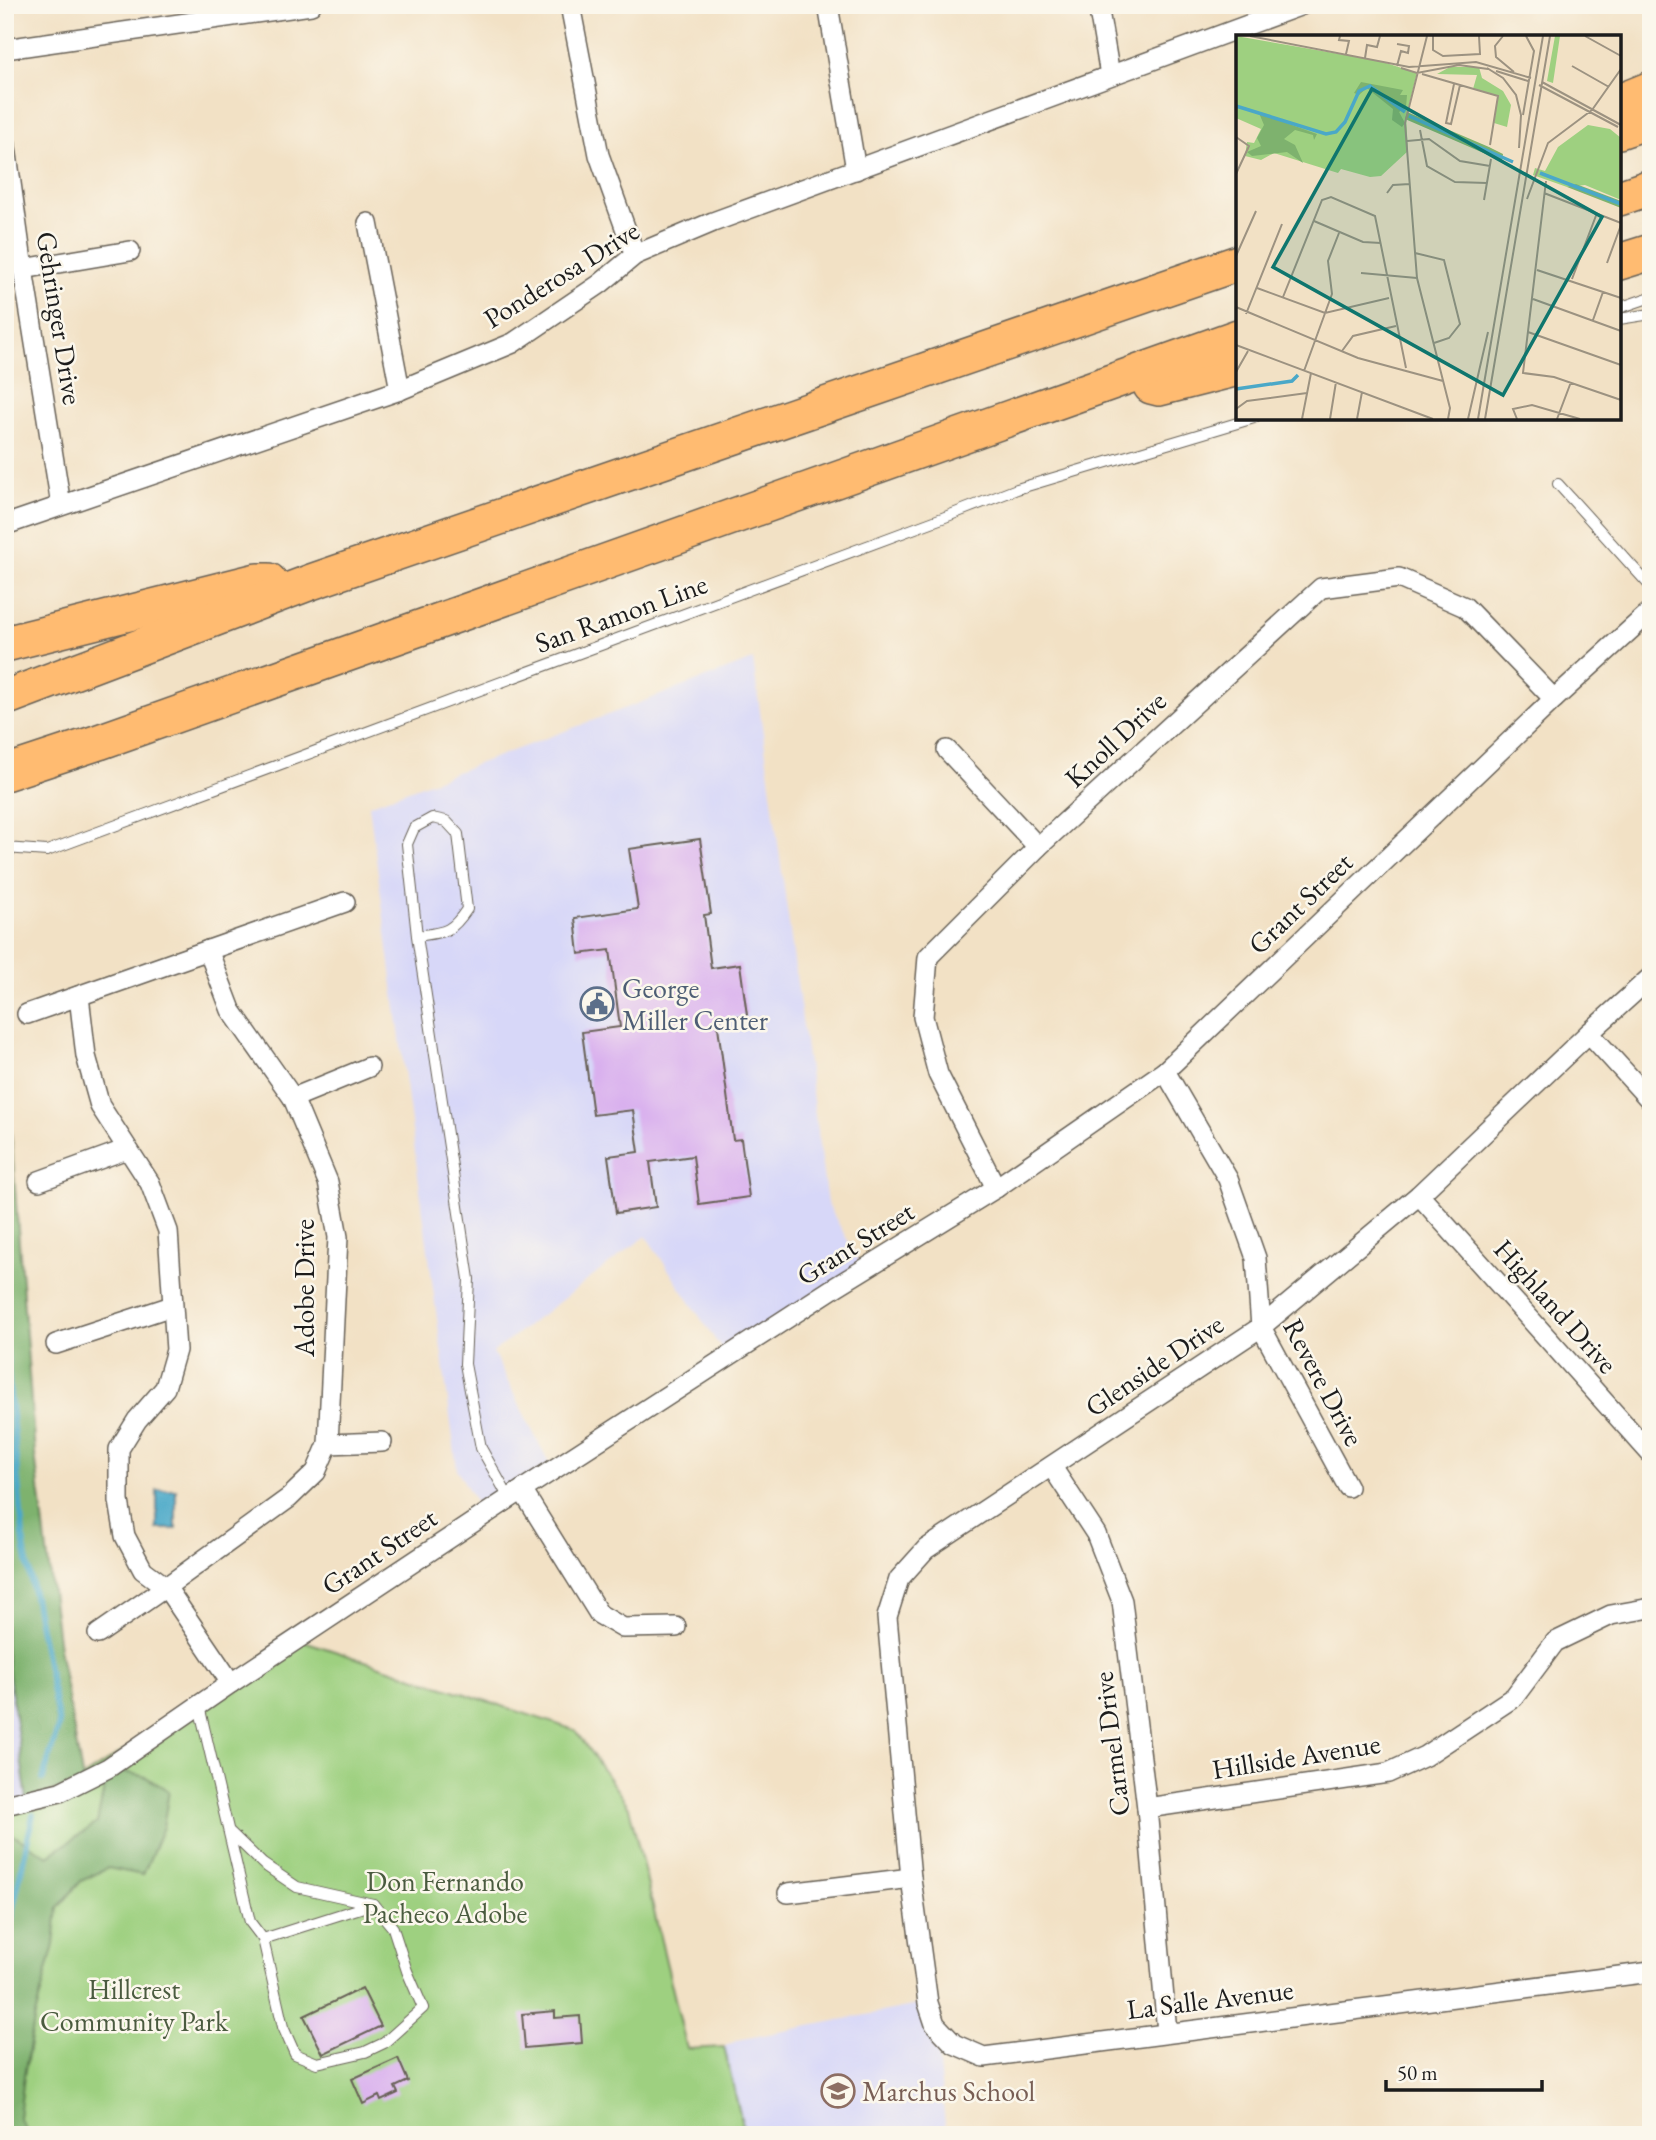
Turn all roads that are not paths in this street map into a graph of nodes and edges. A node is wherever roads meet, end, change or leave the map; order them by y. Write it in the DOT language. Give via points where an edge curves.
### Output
graph roads {
  1 [pos="311,5"];
  2 [pos="570,5"];
  3 [pos="828,5"];
  4 [pos="1098,5"];
  5 [pos="1302,5"];
  6 [pos="5,49"];
  7 [pos="1110,75"];
  8 [pos="1651,89"];
  9 [pos="1621,101"];
  10 [pos="1651,120"];
  11 [pos="1621,130"];
  12 [pos="5,140"];
  13 [pos="856,170"];
  14 [pos="1651,187"];
  15 [pos="1621,197"];
  16 [pos="368,223"];
  17 [pos="130,251"];
  18 [pos="1651,252"];
  19 [pos="635,254"];
  20 [pos="1621,261"];
  21 [pos="1236,263"];
  22 [pos="23,269"];
  23 [pos="1651,297"];
  24 [pos="1621,307"];
  25 [pos="1651,314"];
  26 [pos="1621,319"];
  27 [pos="1236,338"];
  28 [pos="1236,368"];
  29 [pos="1124,379"];
  30 [pos="400,390"];
  31 [pos="1247,420"];
  32 [pos="1558,484"];
  33 [pos="61,505"];
  34 [pos="5,525"];
  35 [pos="311,582"];
  36 [pos="1651,587"];
  37 [pos="1651,611"];
  38 [pos="5,645"];
  39 [pos="5,698"];
  40 [pos="1554,699"];
  41 [pos="99,742"];
  42 [pos="947,750"];
  43 [pos="5,773"];
  44 [pos="5,795"];
  45 [pos="1038,847"];
  46 [pos="5,848"];
  47 [pos="345,902"];
  48 [pos="417,936"];
  49 [pos="208,950"];
  50 [pos="1651,977"];
  51 [pos="79,996"];
  52 [pos="27,1014"];
  53 [pos="1589,1032"];
  54 [pos="369,1067"];
  55 [pos="1166,1071"];
  56 [pos="293,1098"];
  57 [pos="1651,1101"];
  58 [pos="127,1149"];
  59 [pos="39,1181"];
  60 [pos="996,1188"];
  61 [pos="1419,1195"];
  62 [pos="172,1306"];
  63 [pos="1261,1327"];
  64 [pos="56,1345"];
  65 [pos="382,1442"];
  66 [pos="328,1444"];
  67 [pos="1651,1454"];
  68 [pos="1052,1467"];
  69 [pos="1348,1487"];
  70 [pos="516,1494"];
  71 [pos="166,1587"];
  72 [pos="1651,1608"];
  73 [pos="676,1627"];
  74 [pos="98,1633"];
  75 [pos="231,1683"];
  76 [pos="199,1706"];
  77 [pos="5,1805"];
  78 [pos="1147,1808"];
  79 [pos="229,1831"];
  80 [pos="911,1878"];
  81 [pos="788,1893"];
  82 [pos="373,1904"];
  83 [pos="263,1938"];
  84 [pos="1651,1972"];
  85 [pos="1167,2032"];
  1 -- 6 [label="street"];
  2 -- 19 [label="street" via="599,155"];
  3 -- 13 [label="street"];
  4 -- 7 [label="street"];
  5 -- 7 [label="street, Ponderosa Drive"];
  7 -- 13 [label="street, Ponderosa Drive"];
  8 -- 9 [label="highway"];
  10 -- 11 [label="highway"];
  12 -- 22 [label="street, Gehringer Drive"];
  13 -- 19 [label="street, Ponderosa Drive"];
  14 -- 15 [label="highway"];
  16 -- 30 [label="street"];
  17 -- 22 [label="street"];
  18 -- 20 [label="highway"];
  19 -- 30 [label="street, Ponderosa Drive" via="600,284 513,343"];
  21 -- 35 [label="highway"];
  22 -- 33 [label="street, Gehringer Drive"];
  23 -- 24 [label="lane"];
  25 -- 26 [label="lane"];
  27 -- 29 [label="highway"];
  28 -- 29 [label="highway" via="1158,388"];
  29 -- 41 [label="highway"];
  30 -- 33 [label="street, Ponderosa Drive"];
  31 -- 46 [label="lane, San Ramon Line" via="1017,489 47,851"];
  32 -- 36 [label="lane"];
  33 -- 34 [label="street, Ponderosa Drive"];
  35 -- 38 [label="highway" via="257,581"];
  35 -- 39 [label="highway"];
  37 -- 40 [label="street, Grant Street"];
  40 -- 45 [label="street, Knoll Drive" via="1465,607 1399,578 1321,587"];
  40 -- 55 [label="street, Grant Street"];
  41 -- 43 [label="highway"];
  41 -- 44 [label="highway" via="38,782"];
  42 -- 45 [label="street"];
  45 -- 60 [label="street, Knoll Drive" via="928,957 923,1017 938,1074"];
  47 -- 49 [label="street"];
  48 -- 48 [label="lane" via="407,844 414,828 432,818 446,821 457,834 467,909 455,927"];
  48 -- 70 [label="lane" via="469,1279 465,1364 481,1448"];
  49 -- 51 [label="street"];
  49 -- 56 [label="street, Adobe Drive" via="231,1010"];
  50 -- 53 [label="street, Glenside Drive"];
  51 -- 52 [label="street"];
  51 -- 58 [label="street" via="86,1056 100,1106"];
  53 -- 57 [label="street"];
  53 -- 61 [label="street, Glenside Drive"];
  54 -- 56 [label="street"];
  55 -- 60 [label="street, Grant Street"];
  55 -- 63 [label="street, Revere Drive" via="1228,1179 1256,1258"];
  56 -- 66 [label="street, Adobe Drive" via="328,1182 338,1237"];
  58 -- 59 [label="street"];
  58 -- 62 [label="street" via="150,1183 168,1231"];
  60 -- 70 [label="street, Grant Street"];
  61 -- 63 [label="street, Glenside Drive"];
  61 -- 67 [label="street, Highland Drive"];
  62 -- 64 [label="street"];
  62 -- 71 [label="street" via="176,1350 165,1388 119,1449 119,1501 125,1536 143,1570"];
  63 -- 68 [label="street, Glenside Drive"];
  63 -- 69 [label="street, Revere Drive"];
  65 -- 66 [label="street"];
  66 -- 71 [label="street, Adobe Drive" via="316,1472 289,1498"];
  68 -- 78 [label="street, Carmel Drive" via="1096,1534 1122,1601"];
  68 -- 80 [label="street, Glenside Drive" via="926,1549 899,1579 887,1617"];
  70 -- 73 [label="street" via="599,1614 623,1628"];
  70 -- 75 [label="street, Grant Street"];
  71 -- 74 [label="street, Adobe Drive"];
  71 -- 75 [label="street"];
  72 -- 78 [label="street, Hillside Avenue" via="1611,1615 1555,1642 1514,1697 1425,1756 1388,1773"];
  75 -- 76 [label="street, Grant Street"];
  76 -- 77 [label="street, Grant Street" via="108,1768 60,1792"];
  76 -- 79 [label="lane"];
  78 -- 85 [label="street, Carmel Drive"];
  79 -- 82 [label="lane" via="263,1864 298,1888"];
  79 -- 83 [label="lane" via="250,1922"];
  80 -- 81 [label="street"];
  80 -- 85 [label="street, La Salle Avenue" via="928,2003 935,2024 954,2044 984,2057"];
  82 -- 83 [label="lane"];
  82 -- 83 [label="lane" via="393,1928 423,2008 384,2043 365,2052 317,2063 295,2054 283,2027"];
  84 -- 85 [label="street, La Salle Avenue"];
}
